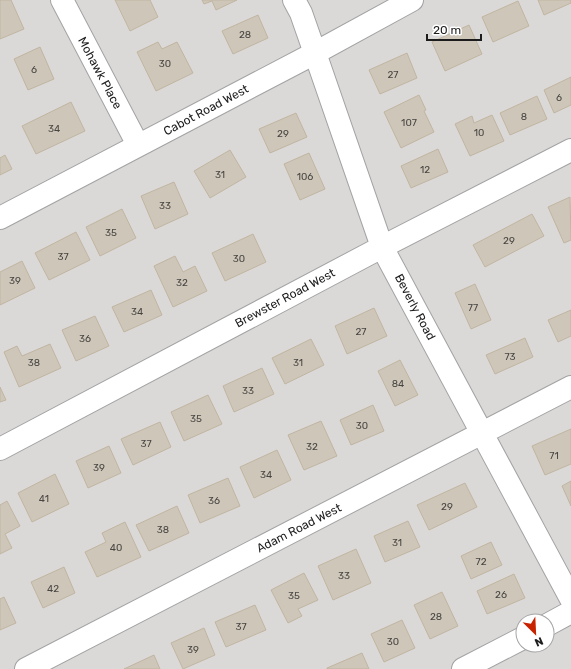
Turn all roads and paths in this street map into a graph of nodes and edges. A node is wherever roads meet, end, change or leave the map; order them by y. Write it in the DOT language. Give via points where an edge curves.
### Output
graph roads {
  1 [pos="62,0"];
  2 [pos="294,0"];
  3 [pos="412,0"];
  4 [pos="315,53"];
  5 [pos="138,145"];
  6 [pos="571,150"];
  7 [pos="0,218"];
  8 [pos="382,247"];
  9 [pos="571,387"];
  10 [pos="482,433"];
  11 [pos="0,449"];
  12 [pos="571,599"];
  13 [pos="571,612"];
  14 [pos="555,621"];
  15 [pos="515,642"];
  16 [pos="26,669"];
  17 [pos="463,669"];
  1 -- 5 [label="street, Mohawk Place"];
  2 -- 4 [label="street, Beverly Road"];
  3 -- 4 [label="street, Cabot Road West"];
  4 -- 5 [label="street, Cabot Road West"];
  4 -- 8 [label="street, Beverly Road"];
  5 -- 7 [label="street, Cabot Road West"];
  6 -- 8 [label="street, Brewster Road West"];
  8 -- 10 [label="street, Beverly Road"];
  8 -- 11 [label="street, Brewster Road West"];
  9 -- 10 [label="street, Adam Road West"];
  10 -- 12 [label="street, Beverly Road"];
  10 -- 16 [label="street, Adam Road West"];
  13 -- 14 [label="street"];
  15 -- 17 [label="street"];
}
